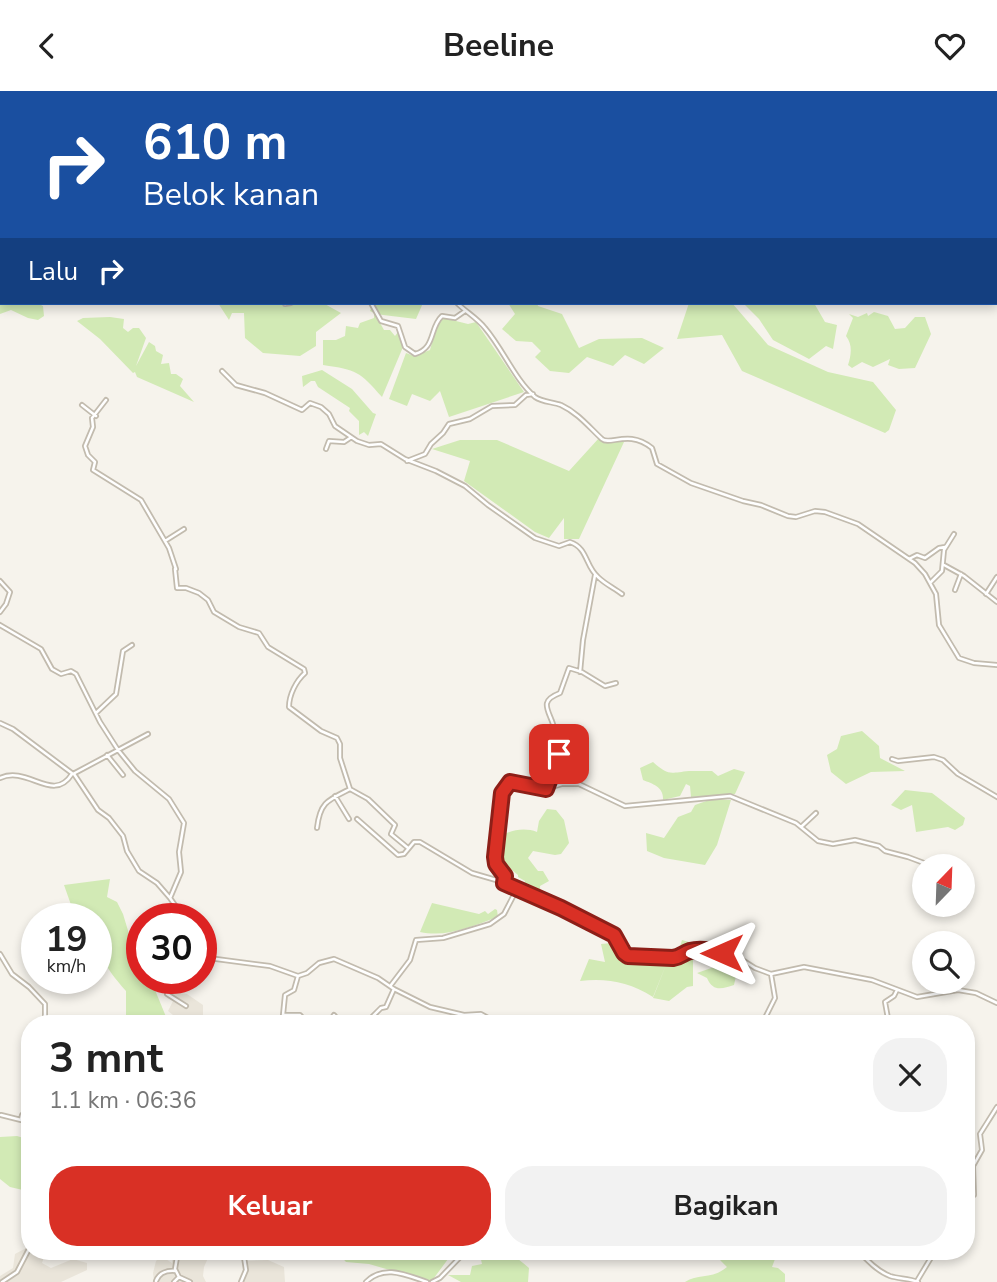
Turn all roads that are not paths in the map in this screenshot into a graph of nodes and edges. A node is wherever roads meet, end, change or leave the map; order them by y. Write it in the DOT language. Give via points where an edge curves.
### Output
graph roads {
  1 [pos="372,305"];
  2 [pos="459,305"];
  3 [pos="465,311"];
  4 [pos="222,371"];
  5 [pos="533,394"];
  6 [pos="106,400"];
  7 [pos="82,405"];
  8 [pos="96,416"];
  9 [pos="351,437"];
  10 [pos="326,449"];
  11 [pos="407,461"];
  12 [pos="184,529"];
  13 [pos="954,534"];
  14 [pos="165,541"];
  15 [pos="945,548"];
  16 [pos="909,559"];
  17 [pos="944,565"];
  18 [pos="961,574"];
  19 [pos="595,575"];
  20 [pos="997,577"];
  21 [pos="0,580"];
  22 [pos="931,582"];
  23 [pos="955,590"];
  24 [pos="622,594"];
  25 [pos="986,594"];
  26 [pos="997,602"];
  27 [pos="0,611"];
  28 [pos="0,625"];
  29 [pos="132,645"];
  30 [pos="997,666"];
  31 [pos="579,673"];
  32 [pos="616,683"];
  33 [pos="96,713"];
  34 [pos="0,723"];
  35 [pos="148,734"];
  36 [pos="118,750"];
  37 [pos="107,755"];
  38 [pos="892,759"];
  39 [pos="73,774"];
  40 [pos="123,775"];
  41 [pos="0,778"];
  42 [pos="350,789"];
  43 [pos="546,789"];
  44 [pos="335,796"];
  45 [pos="997,797"];
  46 [pos="816,813"];
  47 [pos="349,819"];
  48 [pos="357,819"];
  49 [pos="801,827"];
  50 [pos="317,828"];
  51 [pos="391,834"];
  52 [pos="383,842"];
  53 [pos="408,848"];
  54 [pos="912,858"];
  55 [pos="504,883"];
  56 [pos="517,888"];
  57 [pos="170,898"];
  58 [pos="174,903"];
  59 [pos="0,954"];
  60 [pos="217,959"];
  61 [pos="771,974"];
  62 [pos="298,976"];
  63 [pos="392,987"];
  64 [pos="897,990"];
  65 [pos="167,994"];
  66 [pos="997,1003"];
  67 [pos="186,1006"];
  68 [pos="45,1015"];
  69 [pos="283,1015"];
  70 [pos="375,1015"];
  71 [pos="464,1015"];
  72 [pos="464,1015"];
  73 [pos="483,1015"];
  74 [pos="766,1015"];
  75 [pos="888,1015"];
  76 [pos="997,1107"];
  77 [pos="1,1115"];
  78 [pos="21,1120"];
  79 [pos="975,1162"];
  80 [pos="23,1260"];
  81 [pos="177,1260"];
  82 [pos="244,1260"];
  83 [pos="457,1260"];
  84 [pos="866,1260"];
  85 [pos="930,1260"];
  86 [pos="176,1271"];
  87 [pos="179,1277"];
  88 [pos="903,1277"];
  89 [pos="156,1281"];
  90 [pos="2,1282"];
  91 [pos="174,1282"];
  92 [pos="190,1282"];
  93 [pos="241,1282"];
  94 [pos="366,1282"];
  95 [pos="427,1282"];
  96 [pos="432,1282"];
  97 [pos="902,1282"];
  98 [pos="917,1282"];
  1 -- 3 [label="street" via="381,321 398,326 405,346 415,354 426,349 442,316 455,318"];
  2 -- 3 [label="street"];
  3 -- 5 [label="street" via="486,329"];
  4 -- 9 [label="street" via="236,385 303,410 309,403 320,406 335,426"];
  5 -- 11 [label="street" via="515,405 493,406 465,421 449,423 425,454"];
  5 -- 16 [label="street" via="563,407 606,442 625,437 643,442 652,449 657,464 681,479 792,517 820,511 844,518"];
  6 -- 8 [label="street"];
  7 -- 8 [label="street"];
  8 -- 14 [label="street" via="85,446 96,462 93,470 141,500"];
  9 -- 10 [label="street" via="344,442 329,441"];
  9 -- 11 [label="street" via="369,445 380,443"];
  11 -- 19 [label="street" via="465,486 536,538 559,546 579,545"];
  12 -- 14 [label="street"];
  13 -- 15 [label="street"];
  14 -- 42 [label="street" via="177,589 199,593 214,612 259,633 268,647 304,670 289,705 337,738"];
  15 -- 16 [label="street" via="925,558"];
  15 -- 17 [label="street"];
  16 -- 22 [label="street"];
  17 -- 18 [label="street"];
  17 -- 22 [label="street"];
  18 -- 23 [label="street"];
  18 -- 25 [label="street"];
  19 -- 24 [label="street"];
  19 -- 31 [label="street"];
  20 -- 25 [label="street"];
  21 -- 27 [label="street" via="10,593"];
  22 -- 30 [label="street" via="939,625 959,658"];
  25 -- 26 [label="street"];
  28 -- 33 [label="street" via="41,649 54,670 76,674"];
  29 -- 33 [label="street" via="126,649 116,694"];
  31 -- 32 [label="street" via="605,686"];
  31 -- 43 [label="street" via="569,668 561,693 547,705 559,752"];
  33 -- 36 [label="street"];
  34 -- 39 [label="street"];
  35 -- 36 [label="street"];
  36 -- 37 [label="street"];
  36 -- 57 [label="street" via="169,799 183,819 181,872"];
  37 -- 39 [label="street"];
  37 -- 40 [label="street"];
  38 -- 45 [label="street" via="943,760"];
  39 -- 41 [label="street" via="56,787 24,776"];
  39 -- 57 [label="street" via="95,807 123,836 139,871"];
  42 -- 44 [label="street"];
  42 -- 51 [label="street" via="395,825"];
  43 -- 49 [label="street" via="579,784 625,806 730,796"];
  43 -- 55 [label="street" via="510,782 502,791 495,860"];
  44 -- 47 [label="street"];
  44 -- 50 [label="street" via="321,810"];
  46 -- 49 [label="street"];
  48 -- 52 [label="street"];
  49 -- 54 [label="street" via="818,841 855,841"];
  51 -- 52 [label="street"];
  51 -- 53 [label="street"];
  52 -- 53 [label="street" via="400,855"];
  53 -- 55 [label="street" via="420,842 472,873"];
  55 -- 56 [label="street"];
  56 -- 61 [label="street" via="614,935 628,956 673,958 710,950 733,954"];
  56 -- 63 [label="street" via="504,914 490,924 443,938 416,940 412,956"];
  57 -- 58 [label="street"];
  59 -- 68 [label="street" via="12,974 45,1004"];
  60 -- 62 [label="street" via="275,967"];
  61 -- 64 [label="street" via="804,968 872,980"];
  61 -- 74 [label="street" via="775,998"];
  62 -- 63 [label="street" via="334,959"];
  62 -- 69 [label="street" via="294,990 285,995"];
  63 -- 70 [label="street" via="386,1007"];
  63 -- 72 [label="street" via="430,1007"];
  64 -- 66 [label="street" via="923,997 958,990"];
  64 -- 75 [label="street" via="885,1002"];
  65 -- 67 [label="street"];
  71 -- 73 [label="street"];
  76 -- 79 [label="street" via="980,1134 982,1150"];
  77 -- 78 [label="street"];
  80 -- 90 [label="street" via="17,1272"];
  81 -- 86 [label="street"];
  82 -- 93 [label="street"];
  83 -- 96 [label="street"];
  84 -- 88 [label="street" via="888,1276"];
  85 -- 98 [label="street"];
  86 -- 87 [label="street"];
  86 -- 89 [label="street" via="166,1272"];
  87 -- 91 [label="street"];
  87 -- 92 [label="street"];
  88 -- 97 [label="street"];
  88 -- 98 [label="street"];
  94 -- 95 [label="street" via="382,1271"];
}
